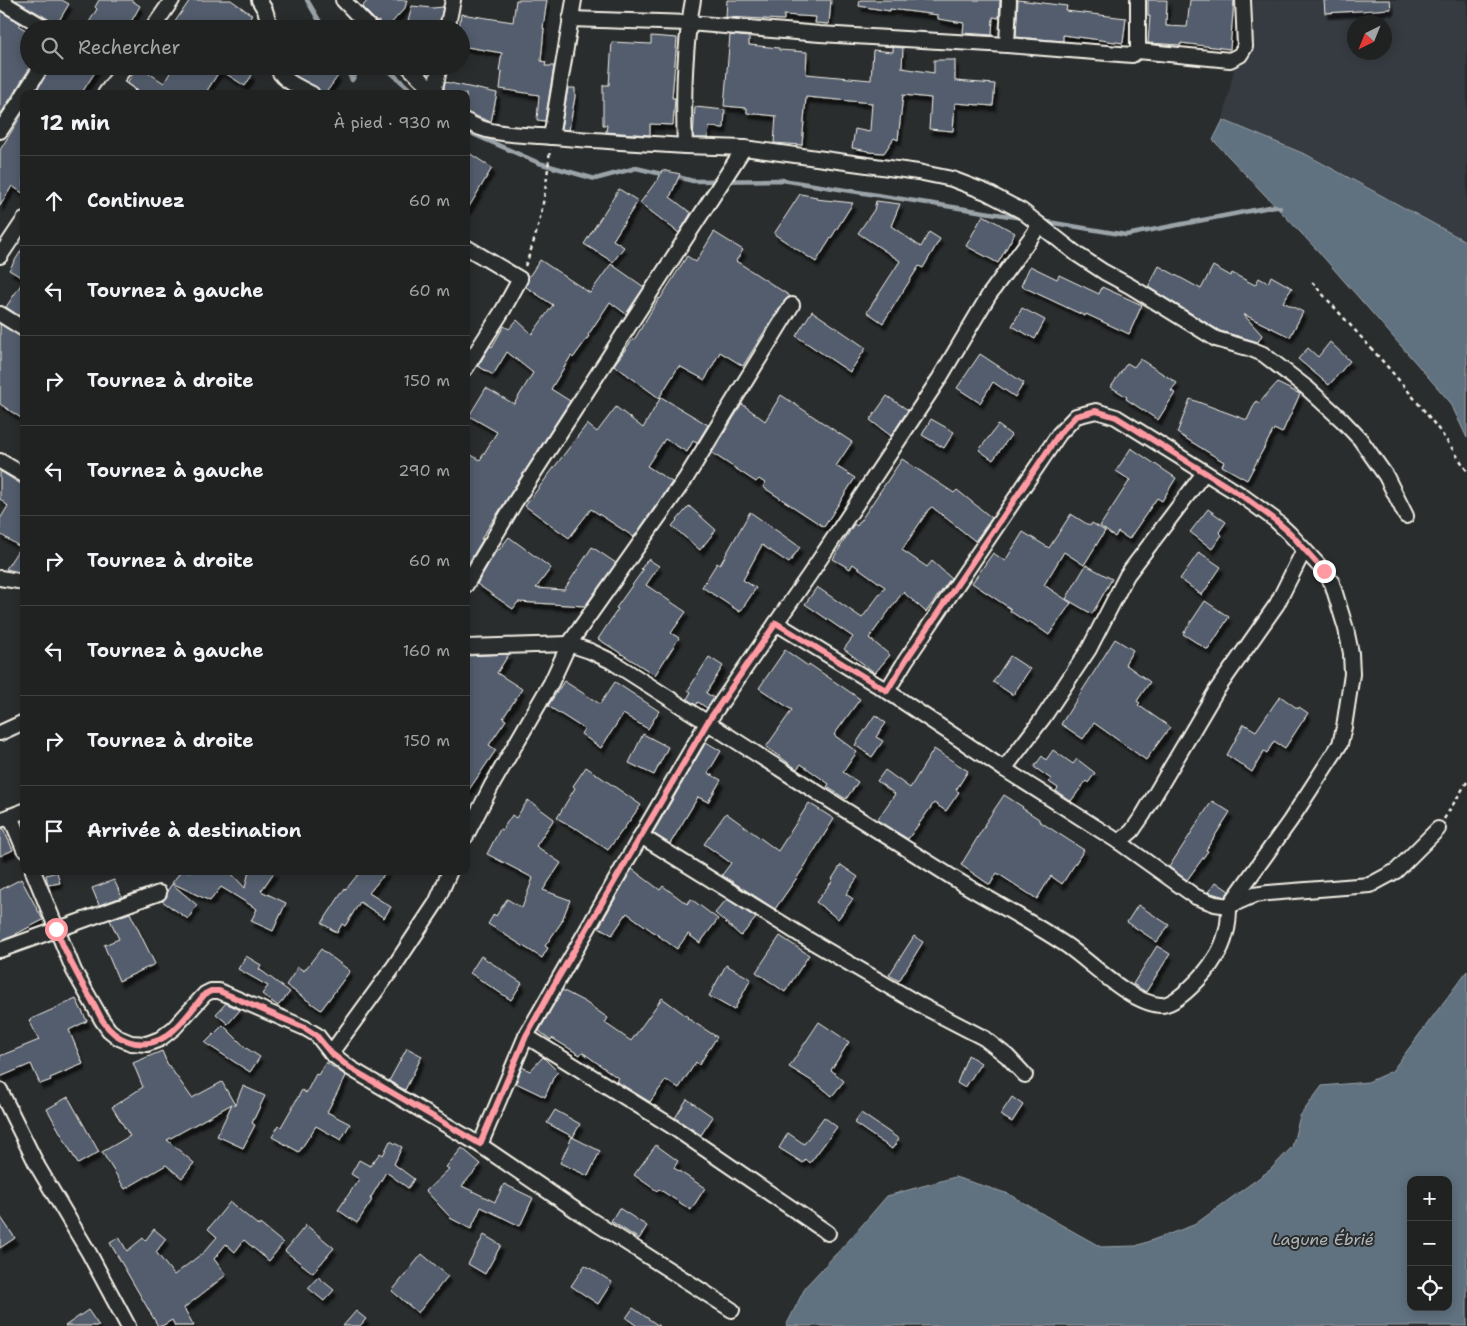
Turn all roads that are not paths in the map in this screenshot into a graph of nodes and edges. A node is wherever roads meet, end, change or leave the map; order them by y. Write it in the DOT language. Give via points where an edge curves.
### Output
graph roads {
  1 [pos="172,0"];
  2 [pos="260,0"];
  3 [pos="343,0"];
  4 [pos="453,0"];
  5 [pos="574,0"];
  6 [pos="693,0"];
  7 [pos="1009,0"];
  8 [pos="1138,0"];
  9 [pos="1243,0"];
  10 [pos="0,2"];
  11 [pos="570,18"];
  12 [pos="31,20"];
  13 [pos="158,20"];
  14 [pos="268,20"];
  15 [pos="362,20"];
  16 [pos="449,20"];
  17 [pos="689,24"];
  18 [pos="1007,45"];
  19 [pos="1138,51"];
  20 [pos="36,75"];
  21 [pos="119,75"];
  22 [pos="282,75"];
  23 [pos="417,75"];
  24 [pos="438,75"];
  25 [pos="109,89"];
  26 [pos="27,90"];
  27 [pos="304,90"];
  28 [pos="432,90"];
  29 [pos="436,90"];
  30 [pos="20,100"];
  31 [pos="470,124"];
  32 [pos="0,131"];
  33 [pos="551,137"];
  34 [pos="685,146"];
  35 [pos="744,148"];
  36 [pos="1040,225"];
  37 [pos="20,226"];
  38 [pos="470,249"];
  39 [pos="0,256"];
  40 [pos="792,305"];
  41 [pos="0,314"];
  42 [pos="20,326"];
  43 [pos="470,362"];
  44 [pos="0,461"];
  45 [pos="20,473"];
  46 [pos="1204,473"];
  47 [pos="1406,516"];
  48 [pos="1304,550"];
  49 [pos="0,578"];
  50 [pos="470,578"];
  51 [pos="20,581"];
  52 [pos="776,623"];
  53 [pos="569,644"];
  54 [pos="470,647"];
  55 [pos="887,691"];
  56 [pos="707,723"];
  57 [pos="20,724"];
  58 [pos="0,732"];
  59 [pos="1004,769"];
  60 [pos="11,816"];
  61 [pos="470,828"];
  62 [pos="1438,829"];
  63 [pos="641,836"];
  64 [pos="20,839"];
  65 [pos="1119,842"];
  66 [pos="35,875"];
  67 [pos="448,875"];
  68 [pos="158,893"];
  69 [pos="1229,906"];
  70 [pos="56,929"];
  71 [pos="0,950"];
  72 [pos="526,1036"];
  73 [pos="331,1053"];
  74 [pos="1025,1075"];
  75 [pos="0,1090"];
  76 [pos="480,1144"];
  77 [pos="828,1233"];
  78 [pos="732,1310"];
  79 [pos="128,1326"];
  1 -- 13 [label="street"];
  2 -- 14 [label="street"];
  3 -- 15 [label="street"];
  4 -- 16 [label="street"];
  5 -- 11 [label="street"];
  6 -- 17 [label="street"];
  7 -- 18 [label="street"];
  8 -- 19 [label="street"];
  9 -- 19 [label="street" via="1244,47 1240,55 1230,60"];
  10 -- 12 [label="street"];
  11 -- 17 [label="street"];
  11 -- 33 [label="street"];
  17 -- 18 [label="street"];
  17 -- 34 [label="street" via="683,112"];
  18 -- 19 [label="street" via="1132,55"];
  20 -- 26 [label="street"];
  21 -- 25 [label="street"];
  22 -- 27 [label="street"];
  23 -- 28 [label="street"];
  24 -- 29 [label="street"];
  30 -- 32 [label="street"];
  31 -- 33 [label="street" via="493,132"];
  33 -- 34 [label="street"];
  34 -- 35 [label="street"];
  35 -- 36 [label="street" via="918,172 952,180 986,192 1022,211"];
  35 -- 50 [label="street" via="546,453"];
  36 -- 47 [label="street" via="1104,272 1216,338 1263,354 1307,388 1360,439 1386,476"];
  36 -- 52 [label="street" via="989,295 939,379"];
  37 -- 39 [label="street"];
  38 -- 43 [label="street" via="520,278"];
  40 -- 53 [label="street" via="686,478"];
  41 -- 42 [label="street"];
  44 -- 45 [label="street"];
  46 -- 48 [label="street" via="1274,519"];
  46 -- 55 [label="street" via="1116,417 1096,411 1076,416 1054,442"];
  46 -- 59 [label="street" via="1127,575 1089,649"];
  48 -- 65 [label="street" via="1277,604 1216,690 1143,815"];
  48 -- 69 [label="street" via="1332,584 1346,629 1352,674 1344,727 1340,744"];
  49 -- 51 [label="street"];
  52 -- 55 [label="street"];
  52 -- 56 [label="street"];
  53 -- 54 [label="street"];
  53 -- 56 [label="street" via="611,661"];
  53 -- 61 [label="street" via="551,684"];
  55 -- 59 [label="street"];
  56 -- 63 [label="street"];
  56 -- 69 [label="street" via="1066,945 1129,993 1149,1004 1163,1005 1175,1000 1216,958 1226,933"];
  57 -- 58 [label="street"];
  59 -- 65 [label="street"];
  60 -- 64 [label="street"];
  62 -- 69 [label="street" via="1396,871 1370,885 1268,893"];
  63 -- 72 [label="street"];
  63 -- 74 [label="street" via="804,937 984,1038"];
  65 -- 69 [label="street" via="1196,897"];
  66 -- 70 [label="street"];
  67 -- 73 [label="street" via="431,911"];
  68 -- 70 [label="street"];
  70 -- 71 [label="street"];
  70 -- 73 [label="street" via="74,971 102,1020 109,1030 131,1043 147,1044 160,1039 205,994 219,991 305,1028 316,1035"];
  72 -- 76 [label="street"];
  72 -- 77 [label="street" via="670,1124"];
  73 -- 76 [label="street" via="367,1079"];
  75 -- 79 [label="street" via="38,1167"];
  76 -- 78 [label="street" via="580,1213"];
}
